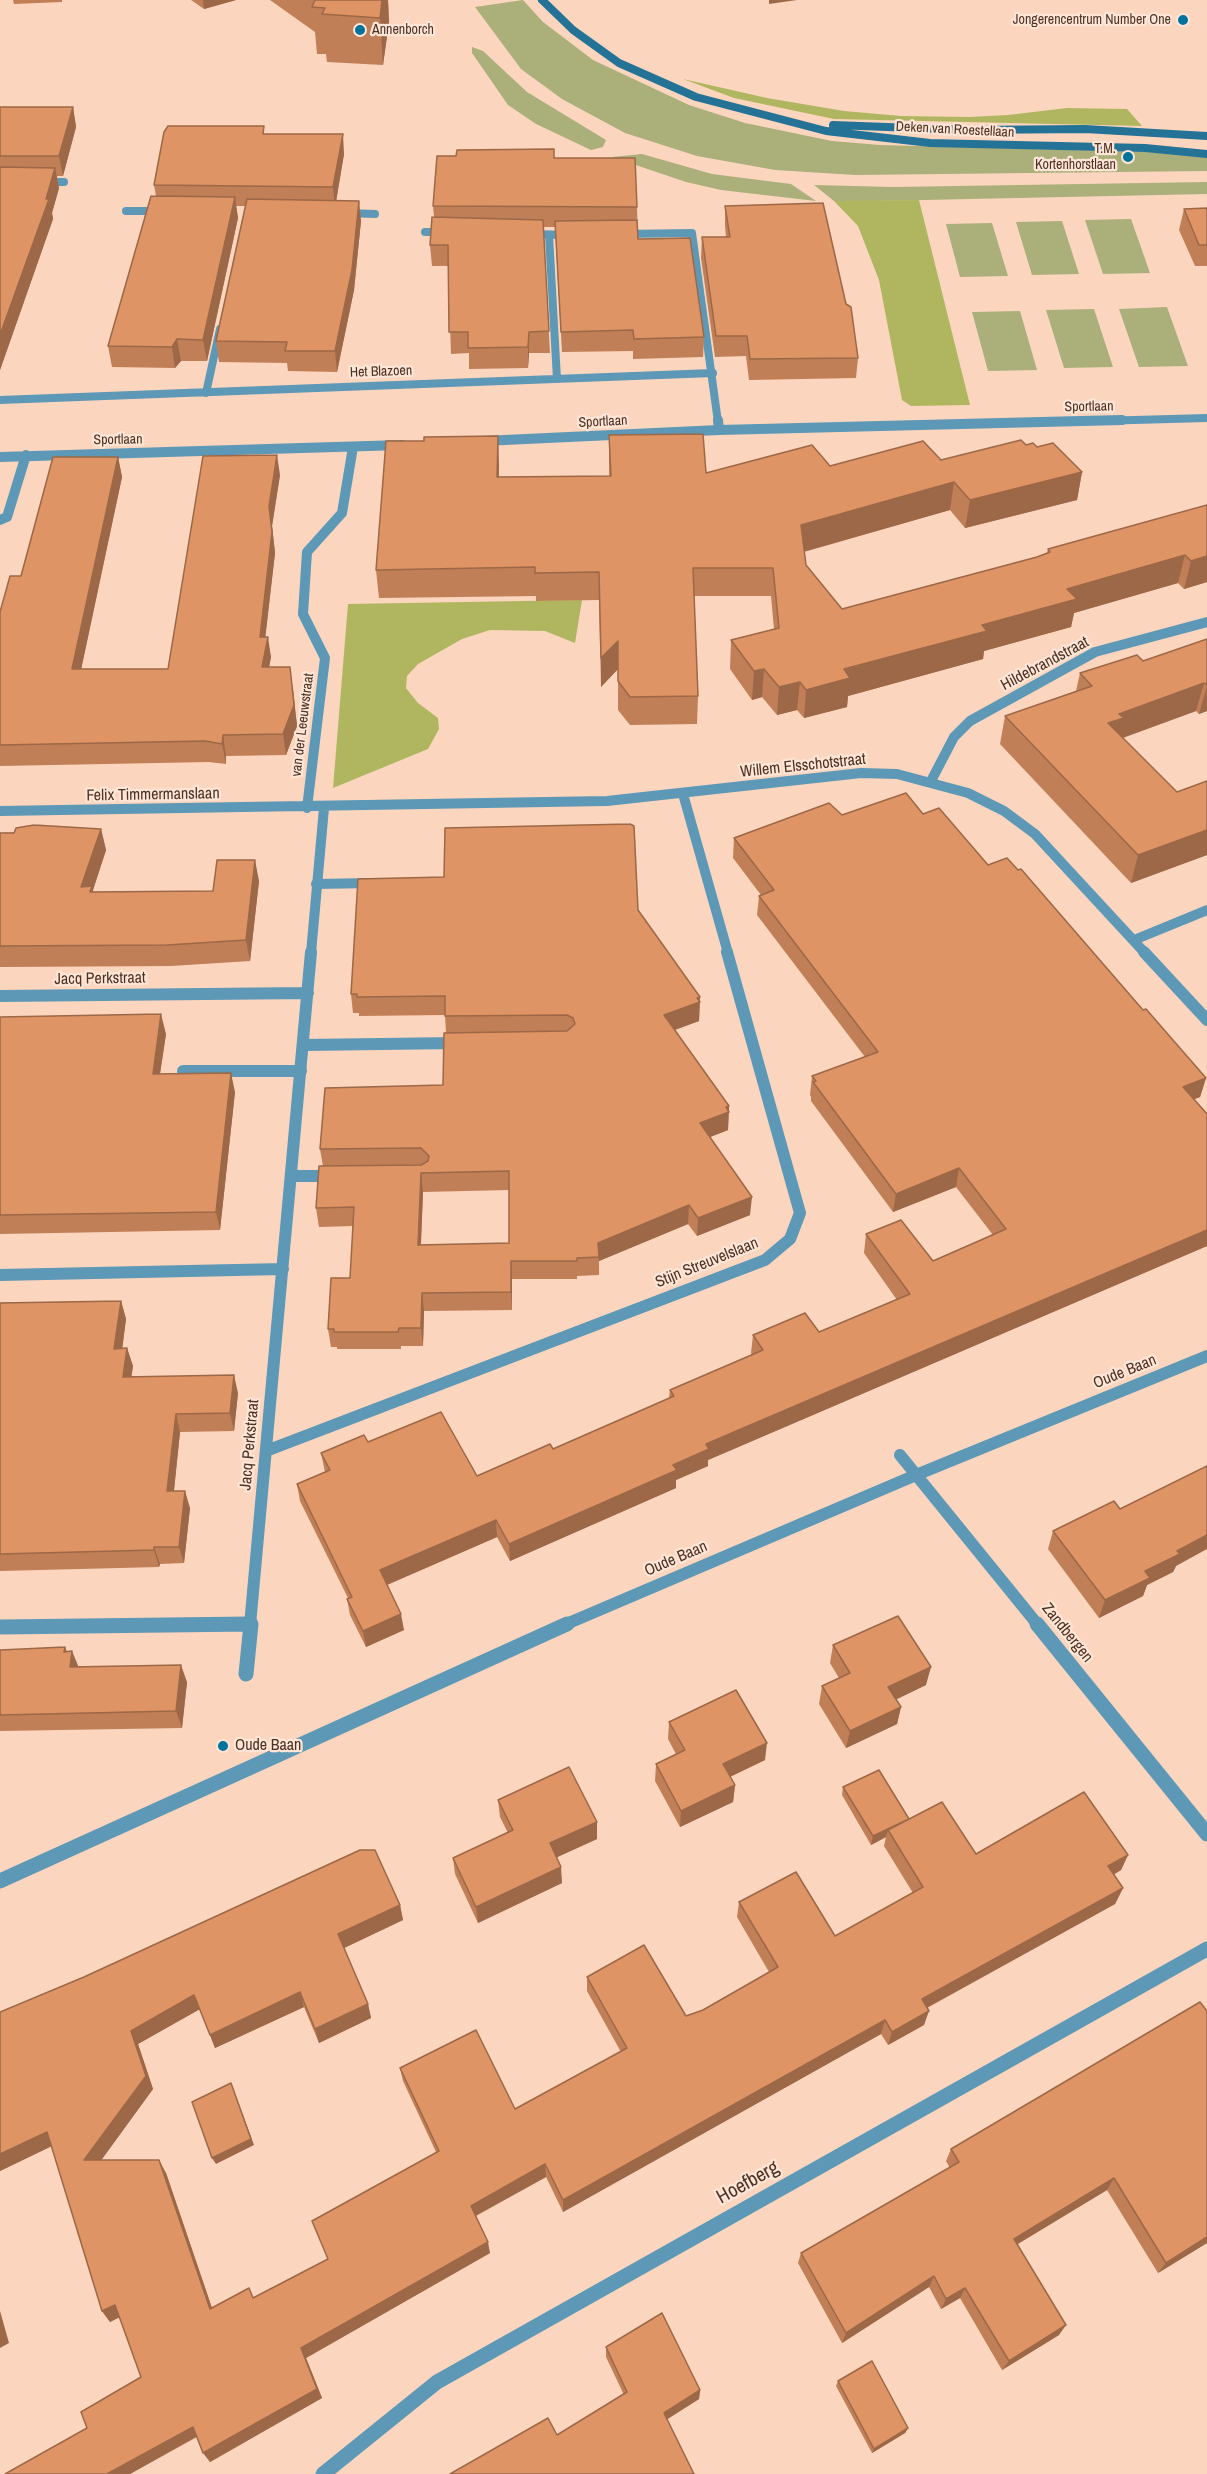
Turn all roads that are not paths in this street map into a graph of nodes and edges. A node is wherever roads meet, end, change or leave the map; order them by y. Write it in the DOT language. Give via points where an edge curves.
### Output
graph roads {
  1 [pos="542,0"];
  2 [pos="775,119"];
  3 [pos="1207,136"];
  4 [pos="1207,154"];
  5 [pos="32,182"];
  6 [pos="64,183"];
  7 [pos="126,211"];
  8 [pos="173,212"];
  9 [pos="336,213"];
  10 [pos="375,213"];
  11 [pos="425,232"];
  12 [pos="459,233"];
  13 [pos="515,234"];
  14 [pos="585,234"];
  15 [pos="608,234"];
  16 [pos="549,235"];
  17 [pos="223,314"];
  18 [pos="713,372"];
  19 [pos="557,379"];
  20 [pos="206,393"];
  21 [pos="0,400"];
  22 [pos="1207,418"];
  23 [pos="719,430"];
  24 [pos="471,442"];
  25 [pos="412,445"];
  26 [pos="353,447"];
  27 [pos="26,455"];
  28 [pos="0,457"];
  29 [pos="0,520"];
  30 [pos="1207,622"];
  31 [pos="931,781"];
  32 [pos="683,794"];
  33 [pos="307,808"];
  34 [pos="324,808"];
  35 [pos="0,812"];
  36 [pos="384,883"];
  37 [pos="316,884"];
  38 [pos="1207,910"];
  39 [pos="1134,940"];
  40 [pos="308,993"];
  41 [pos="0,996"];
  42 [pos="1207,1020"];
  43 [pos="471,1043"];
  44 [pos="303,1045"];
  45 [pos="183,1071"];
  46 [pos="301,1071"];
  47 [pos="351,1175"];
  48 [pos="291,1176"];
  49 [pos="283,1269"];
  50 [pos="0,1275"];
  51 [pos="1207,1356"];
  52 [pos="266,1451"];
  53 [pos="900,1455"];
  54 [pos="916,1475"];
  55 [pos="250,1624"];
  56 [pos="0,1627"];
  57 [pos="246,1674"];
  58 [pos="1207,1834"];
  59 [pos="0,1881"];
  60 [pos="1207,1949"];
  61 [pos="323,2474"];
  1 -- 2 [label="main road, Deken van Roestellaan" via="573,30 619,63 696,97"];
  2 -- 3 [label="main road, Deken van Roestellaan" via="881,128 1085,129"];
  2 -- 4 [label="main road, Deken van Roestellaan" via="826,131 930,144 1145,148"];
  5 -- 6 [label="street"];
  7 -- 8 [label="street"];
  9 -- 10 [label="street"];
  11 -- 12 [label="street"];
  13 -- 16 [label="street"];
  14 -- 16 [label="street"];
  15 -- 18 [label="street" via="692,233"];
  16 -- 19 [label="street"];
  17 -- 20 [label="street"];
  18 -- 19 [label="street, Het Blazoen"];
  18 -- 23 [label="street"];
  19 -- 20 [label="street, Het Blazoen"];
  20 -- 21 [label="street, Het Blazoen"];
  22 -- 23 [label="street, Sportlaan"];
  23 -- 24 [label="street, Sportlaan"];
  25 -- 26 [label="street, Sportlaan"];
  26 -- 27 [label="street, Sportlaan"];
  26 -- 33 [label="street, van der Leeuwstraat" via="342,513 308,552 303,614 325,658"];
  27 -- 28 [label="street, Sportlaan"];
  27 -- 29 [label="street" via="7,517"];
  30 -- 31 [label="street, Hildebrandstraat" via="1095,652 970,721 954,737"];
  31 -- 32 [label="street, Willem Elsschotstraat" via="897,774 861,773"];
  31 -- 39 [label="street, Willem Elsschotstraat" via="1004,811 1035,834"];
  32 -- 34 [label="street, Willem Elsschotstraat" via="608,801"];
  32 -- 52 [label="street, Stijn Streuvelslaan" via="800,1213 790,1239 765,1260"];
  33 -- 34 [label="street, Willem Elsschotstraat"];
  33 -- 35 [label="street, Felix Timmermanslaan"];
  34 -- 37 [label="street, Jacq Perkstraat"];
  36 -- 37 [label="street"];
  37 -- 40 [label="street, Jacq Perkstraat"];
  38 -- 39 [label="street"];
  39 -- 42 [label="street, Willem Elsschotstraat"];
  40 -- 41 [label="street, Jacq Perkstraat"];
  40 -- 44 [label="street, Jacq Perkstraat"];
  43 -- 44 [label="street"];
  44 -- 46 [label="street, Jacq Perkstraat"];
  45 -- 46 [label="street"];
  46 -- 48 [label="street, Jacq Perkstraat"];
  47 -- 48 [label="street"];
  48 -- 49 [label="street, Jacq Perkstraat"];
  49 -- 50 [label="street"];
  49 -- 52 [label="street, Jacq Perkstraat"];
  51 -- 54 [label="street, Oude Baan"];
  52 -- 55 [label="street, Jacq Perkstraat"];
  53 -- 54 [label="street, Zandbergen"];
  54 -- 58 [label="street, Zandbergen"];
  54 -- 59 [label="street, Oude Baan" via="574,1621"];
  55 -- 56 [label="street"];
  55 -- 57 [label="street, Jacq Perkstraat"];
  60 -- 61 [label="street, Hoefberg" via="437,2382"];
}
